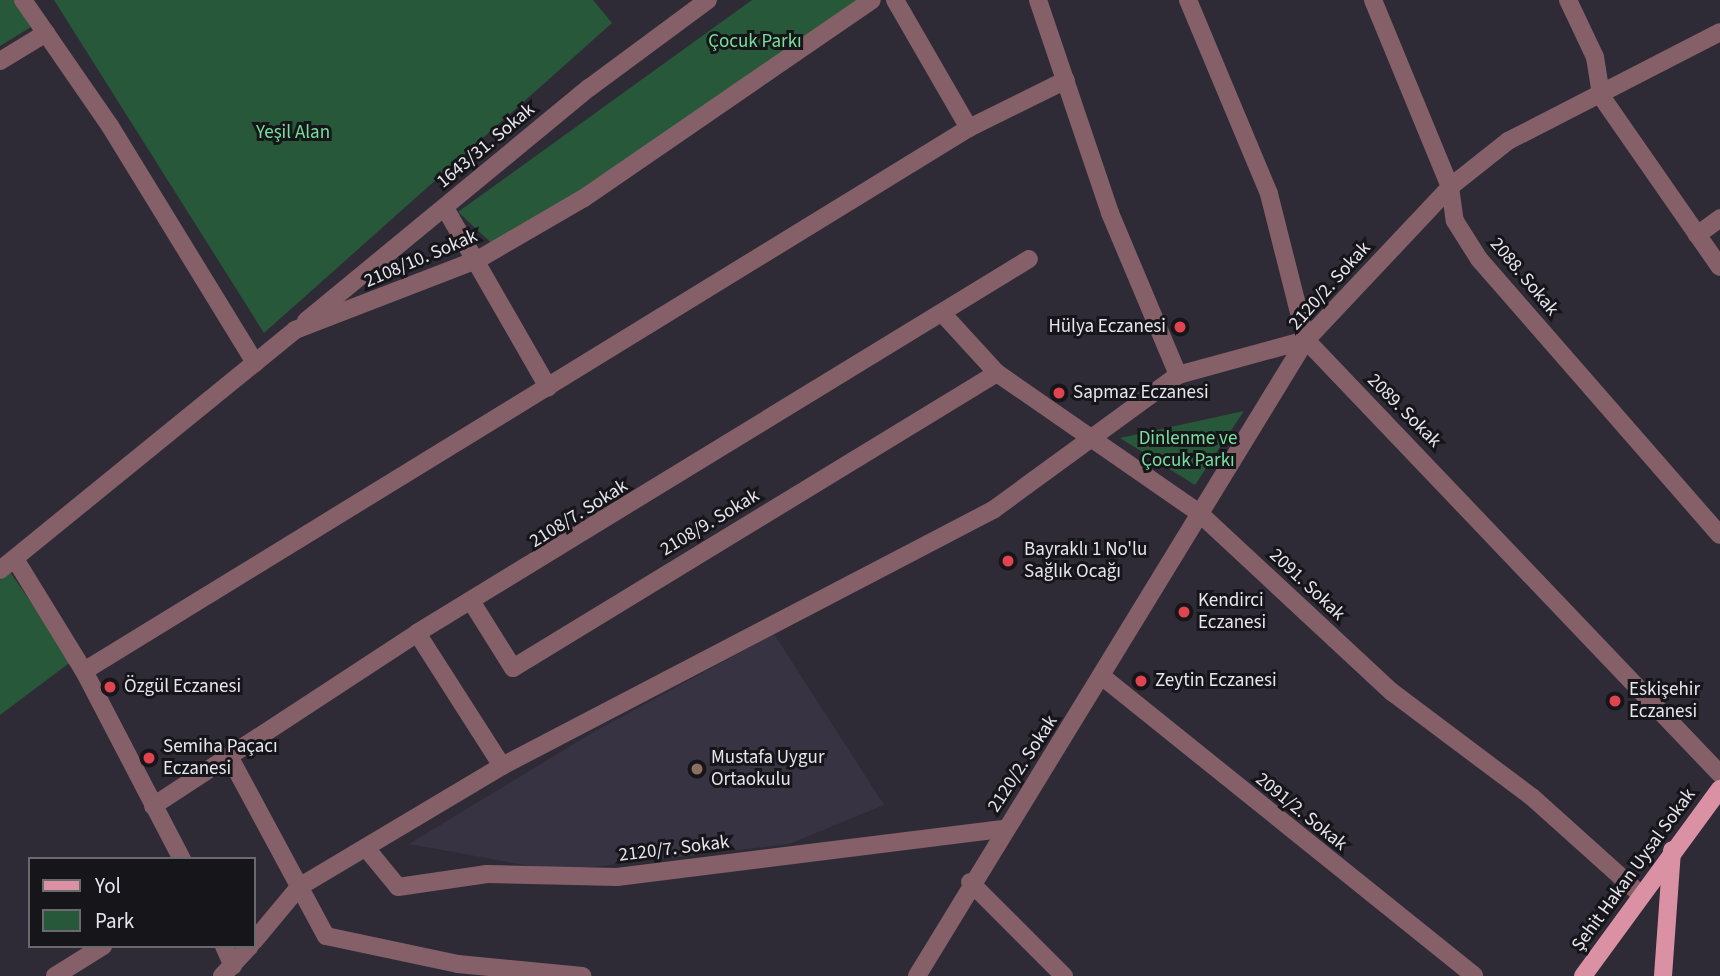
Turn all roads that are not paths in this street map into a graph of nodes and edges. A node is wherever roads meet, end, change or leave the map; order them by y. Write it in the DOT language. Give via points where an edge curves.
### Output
graph roads {
  1 [pos="23,0"];
  2 [pos="872,0"];
  3 [pos="895,0"];
  4 [pos="1038,0"];
  5 [pos="1188,0"];
  6 [pos="1373,0"];
  7 [pos="1568,0"];
  8 [pos="706,1"];
  9 [pos="1720,32"];
  10 [pos="46,33"];
  11 [pos="0,61"];
  12 [pos="1066,80"];
  13 [pos="1601,96"];
  14 [pos="969,128"];
  15 [pos="1450,187"];
  16 [pos="445,208"];
  17 [pos="1720,218"];
  18 [pos="1696,235"];
  19 [pos="478,259"];
  20 [pos="1029,259"];
  21 [pos="1720,267"];
  22 [pos="942,313"];
  23 [pos="295,330"];
  24 [pos="1306,340"];
  25 [pos="255,363"];
  26 [pos="997,373"];
  27 [pos="1178,374"];
  28 [pos="548,387"];
  29 [pos="1091,437"];
  30 [pos="1198,512"];
  31 [pos="1720,536"];
  32 [pos="15,559"];
  33 [pos="0,570"];
  34 [pos="471,601"];
  35 [pos="417,633"];
  36 [pos="84,671"];
  37 [pos="1104,678"];
  38 [pos="230,758"];
  39 [pos="502,766"];
  40 [pos="1720,774"];
  41 [pos="1720,789"];
  42 [pos="153,806"];
  43 [pos="1005,830"];
  44 [pos="366,848"];
  45 [pos="1672,849"];
  46 [pos="181,857"];
  47 [pos="970,882"];
  48 [pos="299,887"];
  49 [pos="1640,894"];
  50 [pos="256,939"];
  51 [pos="100,948"];
  52 [pos="224,948"];
  53 [pos="248,948"];
  54 [pos="458,970"];
  55 [pos="228,971"];
  56 [pos="55,976"];
  57 [pos="582,976"];
  58 [pos="917,976"];
  59 [pos="1064,976"];
  60 [pos="1474,976"];
  61 [pos="1583,976"];
  62 [pos="1663,976"];
  1 -- 10 [label="street"];
  2 -- 19 [label="street, 2108/10. Sokak" via="584,198"];
  3 -- 14 [label="street"];
  4 -- 12 [label="street"];
  5 -- 24 [label="street, 2089. Sokak" via="1269,194"];
  6 -- 15 [label="street, 2088. Sokak"];
  7 -- 13 [label="street" via="1595,57"];
  8 -- 16 [label="street, 1643/31. Sokak"];
  9 -- 13 [label="street, 2120/2. Sokak"];
  10 -- 11 [label="street"];
  10 -- 25 [label="street"];
  12 -- 14 [label="street"];
  12 -- 27 [label="street" via="1110,213"];
  13 -- 15 [label="street, 2120/2. Sokak" via="1508,141"];
  13 -- 18 [label="street"];
  14 -- 28 [label="street"];
  15 -- 24 [label="street, 2120/2. Sokak"];
  15 -- 31 [label="street, 2088. Sokak" via="1455,221 1479,259"];
  16 -- 19 [label="street"];
  16 -- 23 [label="street, 1643/31. Sokak"];
  17 -- 18 [label="street"];
  18 -- 21 [label="street"];
  19 -- 23 [label="street, 2108/10. Sokak"];
  19 -- 28 [label="street"];
  20 -- 22 [label="street, 2108/7. Sokak"];
  22 -- 26 [label="street, 2091. Sokak"];
  22 -- 34 [label="street, 2108/7. Sokak"];
  23 -- 25 [label="street, 2108/10. Sokak"];
  24 -- 27 [label="street"];
  24 -- 30 [label="street, 2120/2. Sokak" via="1284,385"];
  24 -- 40 [label="street, 2089. Sokak"];
  25 -- 32 [label="street, 2108/10. Sokak"];
  26 -- 29 [label="street, 2091. Sokak"];
  26 -- 34 [label="street, 2108/9. Sokak" via="513,668"];
  27 -- 29 [label="street"];
  28 -- 36 [label="street"];
  29 -- 30 [label="street, 2091. Sokak"];
  29 -- 39 [label="street" via="993,510"];
  30 -- 37 [label="street, 2120/2. Sokak"];
  30 -- 49 [label="street, 2091. Sokak" via="1392,692 1532,797"];
  32 -- 33 [label="street, 2108/10. Sokak"];
  32 -- 36 [label="street"];
  34 -- 35 [label="street, 2108/7. Sokak"];
  35 -- 38 [label="street, 2108/7. Sokak"];
  35 -- 39 [label="street"];
  36 -- 42 [label="street"];
  37 -- 43 [label="street, 2120/2. Sokak"];
  37 -- 60 [label="street, 2091/2. Sokak"];
  38 -- 42 [label="street, 2108/7. Sokak"];
  38 -- 48 [label="street"];
  39 -- 44 [label="street"];
  41 -- 45 [label="main road, Şehit Hakan Uysal Sokak"];
  42 -- 46 [label="street"];
  43 -- 44 [label="street, 2120/7. Sokak" via="617,877 487,874 398,887"];
  43 -- 47 [label="street, 2120/2. Sokak"];
  44 -- 48 [label="street"];
  45 -- 49 [label="main road, Şehit Hakan Uysal Sokak"];
  45 -- 62 [label="main road"];
  47 -- 58 [label="street, 2120/2. Sokak"];
  47 -- 59 [label="street"];
  48 -- 50 [label="street"];
  48 -- 54 [label="street" via="326,936"];
  49 -- 61 [label="main road, Şehit Hakan Uysal Sokak"];
  51 -- 56 [label="street"];
  52 -- 55 [label="street"];
  53 -- 55 [label="street"];
  54 -- 57 [label="street"];
}
